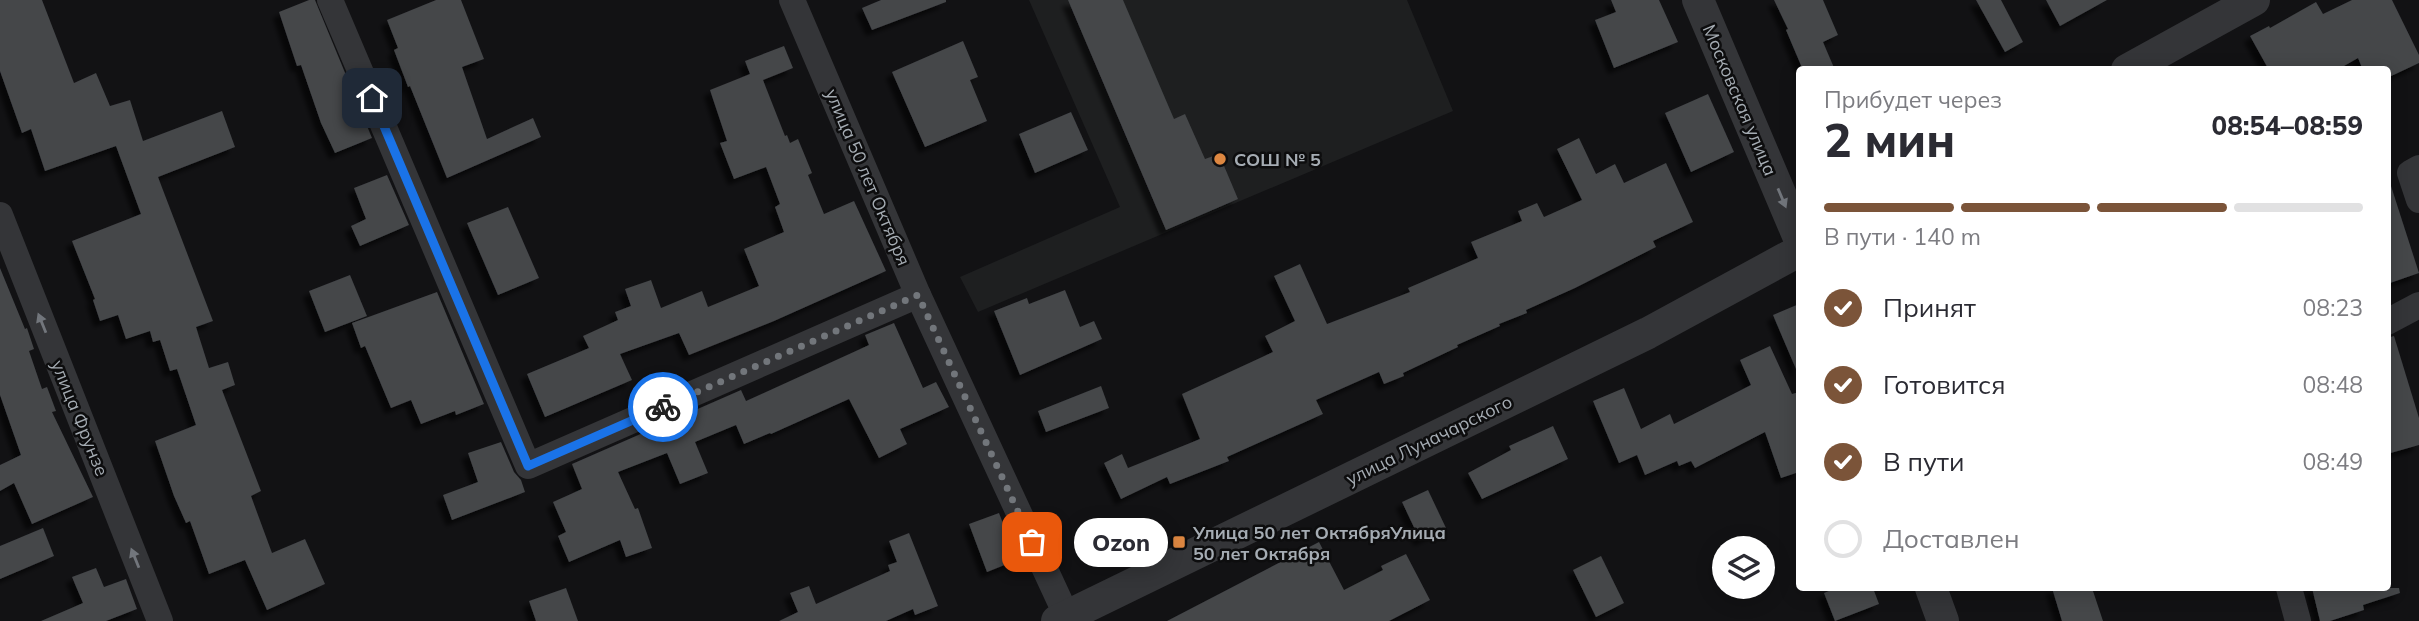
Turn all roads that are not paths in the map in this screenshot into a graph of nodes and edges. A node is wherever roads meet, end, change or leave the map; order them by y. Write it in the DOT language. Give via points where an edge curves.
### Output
graph roads {
  1 [pos="330,0"];
  2 [pos="792,0"];
  3 [pos="1698,0"];
  4 [pos="2254,0"];
  5 [pos="2134,66"];
  6 [pos="2419,168"];
  7 [pos="2419,200"];
  8 [pos="0,215"];
  9 [pos="1796,231"];
  10 [pos="1796,253"];
  11 [pos="918,295"];
  12 [pos="2419,305"];
  13 [pos="2391,321"];
  14 [pos="1932,591"];
  15 [pos="2290,591"];
  16 [pos="1064,620"];
  17 [pos="160,621"];
  18 [pos="1943,621"];
  19 [pos="2298,621"];
  1 -- 11 [label="street" via="528,466"];
  2 -- 11 [label="street, улица 50 лет Октября"];
  3 -- 9 [label="street, Московская улица, one-way"];
  4 -- 5 [label="street"];
  6 -- 7 [label="street" via="2410,173"];
  17 -- 8 [label="street, улица Фрунзе, one-way"];
  10 -- 16 [label="street, улица Луначарского" via="1648,333"];
  11 -- 16 [label="street, улица 50 лет Октября"];
  12 -- 13 [label="street"];
  14 -- 18 [label="street"];
  15 -- 19 [label="street"];
}
